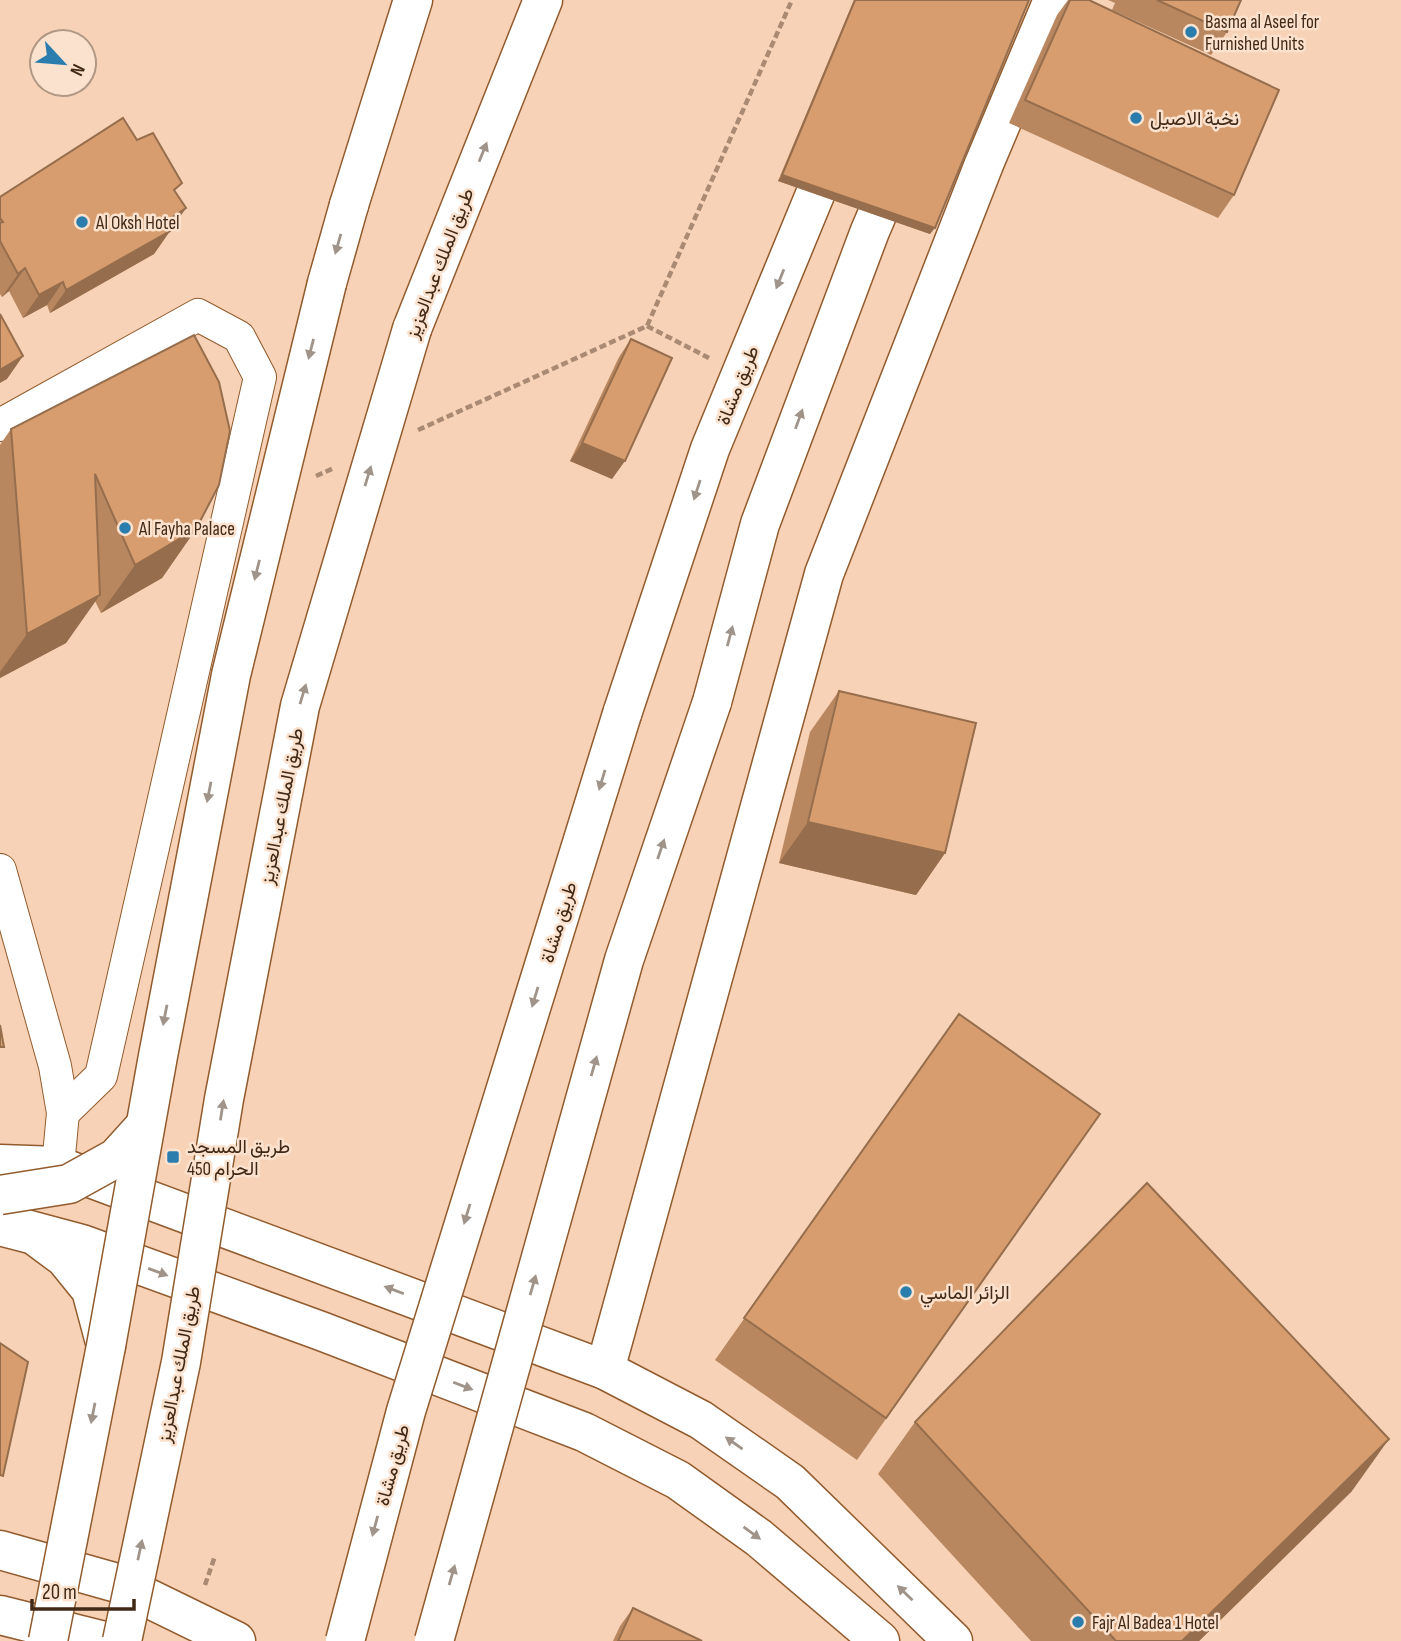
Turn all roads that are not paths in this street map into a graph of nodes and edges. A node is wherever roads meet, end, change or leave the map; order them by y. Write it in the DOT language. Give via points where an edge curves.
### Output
graph roads {
  1 [pos="386,0"];
  2 [pos="413,0"];
  3 [pos="543,0"];
  4 [pos="1053,0"];
  5 [pos="849,114"];
  6 [pos="909,141"];
  7 [pos="349,205"];
  8 [pos="0,425"];
  9 [pos="0,870"];
  10 [pos="63,1113"];
  11 [pos="145,1126"];
  12 [pos="0,1164"];
  13 [pos="58,1166"];
  14 [pos="0,1195"];
  15 [pos="0,1224"];
  16 [pos="106,1346"];
  17 [pos="605,1370"];
  18 [pos="0,1550"];
  19 [pos="0,1615"];
  20 [pos="937,1635"];
  21 [pos="48,1641"];
  22 [pos="104,1641"];
  23 [pos="122,1641"];
  24 [pos="236,1641"];
  25 [pos="345,1641"];
  26 [pos="434,1641"];
  27 [pos="880,1641"];
  1 -- 7 [label="main road"];
  2 -- 7 [label="main road"];
  23 -- 3 [label="main road, طريق الملك عبدالعزيز, one-way, bridge" via="181,1362 224,1099 300,706 412,329"];
  4 -- 17 [label="main road" via="824,574"];
  5 -- 25 [label="main road, طريق مشاة, one-way, bridge" via="710,449 622,714 406,1411"];
  26 -- 6 [label="main road, one-way, bridge" via="624,960 712,702 760,524 870,231"];
  7 -- 11 [label="main road, one-way, bridge" via="231,675"];
  8 -- 10 [label="street" via="198,315 239,337 260,377 101,1076"];
  9 -- 10 [label="street" via="55,1066"];
  10 -- 13 [label="street"];
  11 -- 14 [label="main road, bridge" via="116,1158 69,1184"];
  11 -- 16 [label="main road, bridge"];
  12 -- 13 [label="main road"];
  17 -- 13 [label="main road, one-way"];
  15 -- 16 [label="main road" via="34,1236 65,1258 91,1290"];
  15 -- 27 [label="main road, one-way" via="82,1244 584,1432 678,1480 759,1538"];
  16 -- 21 [label="main road, one-way, bridge"];
  20 -- 17 [label="main road, one-way" via="790,1482 701,1420"];
  18 -- 24 [label="main road" via="117,1583"];
  19 -- 22 [label="main road"];
}
